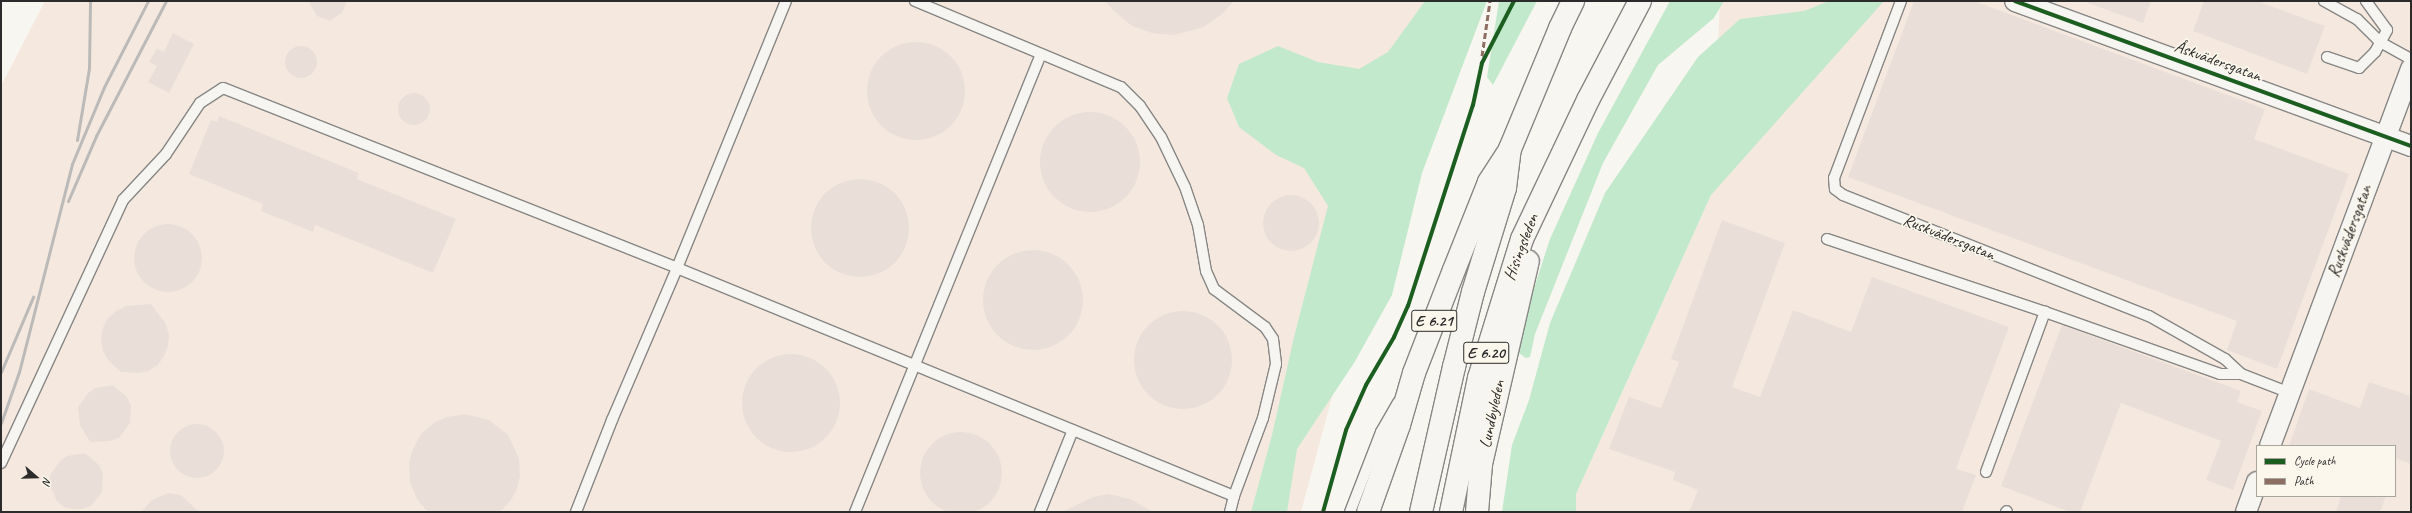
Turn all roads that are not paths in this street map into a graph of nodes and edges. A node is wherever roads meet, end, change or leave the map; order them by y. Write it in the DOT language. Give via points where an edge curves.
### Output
graph roads {
  1 [pos="786,1"];
  2 [pos="915,1"];
  3 [pos="1573,1"];
  4 [pos="1640,1"];
  5 [pos="1901,1"];
  6 [pos="2015,1"];
  7 [pos="2324,1"];
  8 [pos="2366,1"];
  9 [pos="2380,42"];
  10 [pos="1041,55"];
  11 [pos="2327,57"];
  12 [pos="2411,59"];
  13 [pos="2411,69"];
  14 [pos="2385,136"];
  15 [pos="2411,146"];
  16 [pos="1510,149"];
  17 [pos="1540,199"];
  18 [pos="1827,239"];
  19 [pos="677,268"];
  20 [pos="2045,312"];
  21 [pos="913,365"];
  22 [pos="1414,373"];
  23 [pos="2241,374"];
  24 [pos="2290,393"];
  25 [pos="1073,430"];
  26 [pos="2270,445"];
  27 [pos="1,463"];
  28 [pos="1986,472"];
  29 [pos="2256,485"];
  30 [pos="1234,496"];
  31 [pos="576,512"];
  32 [pos="855,512"];
  33 [pos="1040,512"];
  34 [pos="1230,512"];
  35 [pos="1350,512"];
  36 [pos="1368,512"];
  37 [pos="1422,512"];
  38 [pos="1451,512"];
  39 [pos="1477,512"];
  40 [pos="2246,512"];
  1 -- 19 [label="lane"];
  2 -- 10 [label="lane"];
  3 -- 16 [label="highway, Hisingsleden / E 6.20"];
  4 -- 17 [label="highway, Hisingsleden / E 6.20"];
  5 -- 23 [label="lane, Ruskvädersgatan" via="1834,178 1835,189 1843,196 2149,316 2225,359"];
  6 -- 14 [label="street, Åskvädersgatan"];
  7 -- 9 [label="lane" via="2357,19"];
  8 -- 9 [label="lane" via="2387,30"];
  9 -- 11 [label="lane" via="2375,52 2359,68"];
  9 -- 12 [label="lane"];
  10 -- 21 [label="lane"];
  10 -- 30 [label="lane" via="1121,87 1140,106 1161,137 1185,187 1198,225 1206,271 1214,289 1265,327 1273,339 1276,364 1264,418"];
  13 -- 14 [label="street, Ruskvädersgatan"];
  14 -- 15 [label="street, Åskvädersgatan"];
  14 -- 24 [label="street, Ruskvädersgatan"];
  16 -- 22 [label="highway, E 6.21" via="1489,182"];
  16 -- 37 [label="highway, Hisingsleden / E 6.20" via="1505,188 1456,359"];
  17 -- 38 [label="highway, Hisingsleden / E 6.20" via="1519,247 1479,378"];
  17 -- 39 [label="highway, Lundbyleden" via="1533,240 1481,464"];
  18 -- 20 [label="lane, Ruskvädersgatan"];
  19 -- 21 [label="lane"];
  19 -- 27 [label="lane" via="223,88 200,103 166,154 123,200"];
  19 -- 31 [label="lane"];
  20 -- 23 [label="lane, Ruskvädersgatan" via="2220,374"];
  20 -- 28 [label="lane"];
  21 -- 25 [label="lane"];
  21 -- 32 [label="lane"];
  22 -- 35 [label="lane" via="1381,432"];
  22 -- 36 [label="highway, E 6.21"];
  23 -- 24 [label="lane, Ruskvädersgatan"];
  24 -- 26 [label="street, Ruskvädersgatan"];
  25 -- 30 [label="lane"];
  25 -- 33 [label="lane"];
  29 -- 40 [label="street"];
  30 -- 34 [label="lane"];
}
